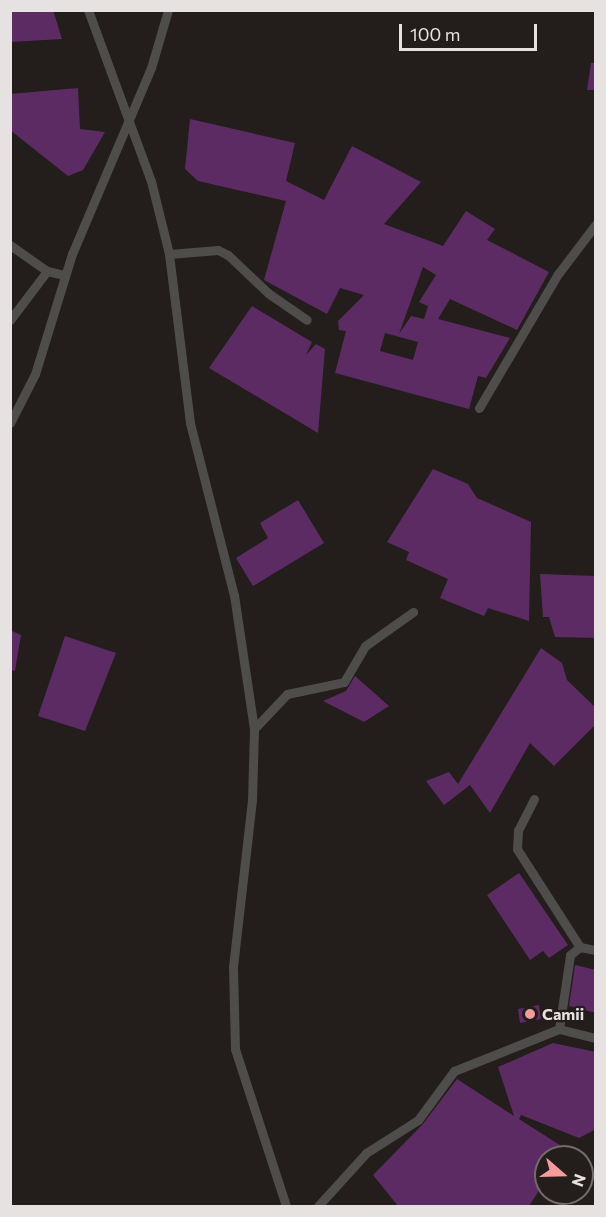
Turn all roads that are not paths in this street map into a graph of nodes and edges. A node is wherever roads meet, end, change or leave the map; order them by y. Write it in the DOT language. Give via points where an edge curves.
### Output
graph roads {
  1 [pos="88,10"];
  2 [pos="168,10"];
  3 [pos="130,117"];
  4 [pos="596,224"];
  5 [pos="10,246"];
  6 [pos="169,254"];
  7 [pos="47,271"];
  8 [pos="64,276"];
  9 [pos="10,320"];
  10 [pos="307,320"];
  11 [pos="479,408"];
  12 [pos="10,423"];
  13 [pos="413,612"];
  14 [pos="255,729"];
  15 [pos="534,799"];
  16 [pos="580,947"];
  17 [pos="596,950"];
  18 [pos="559,1029"];
  19 [pos="596,1038"];
  20 [pos="286,1206"];
  21 [pos="318,1206"];
  1 -- 3 [label="street"];
  2 -- 3 [label="street"];
  3 -- 6 [label="street"];
  3 -- 8 [label="street"];
  4 -- 11 [label="street" via="558,274"];
  5 -- 7 [label="street"];
  6 -- 10 [label="street" via="218,250"];
  6 -- 14 [label="street" via="190,423 234,595"];
  7 -- 8 [label="street"];
  7 -- 9 [label="street"];
  8 -- 12 [label="street" via="35,374"];
  13 -- 14 [label="street" via="365,646 344,682 287,694"];
  14 -- 20 [label="street" via="233,967 235,1049"];
  15 -- 16 [label="street" via="518,830 517,849"];
  16 -- 17 [label="street"];
  16 -- 18 [label="street" via="569,958"];
  18 -- 19 [label="street"];
  18 -- 21 [label="street" via="454,1071 418,1120 366,1153"];
}
